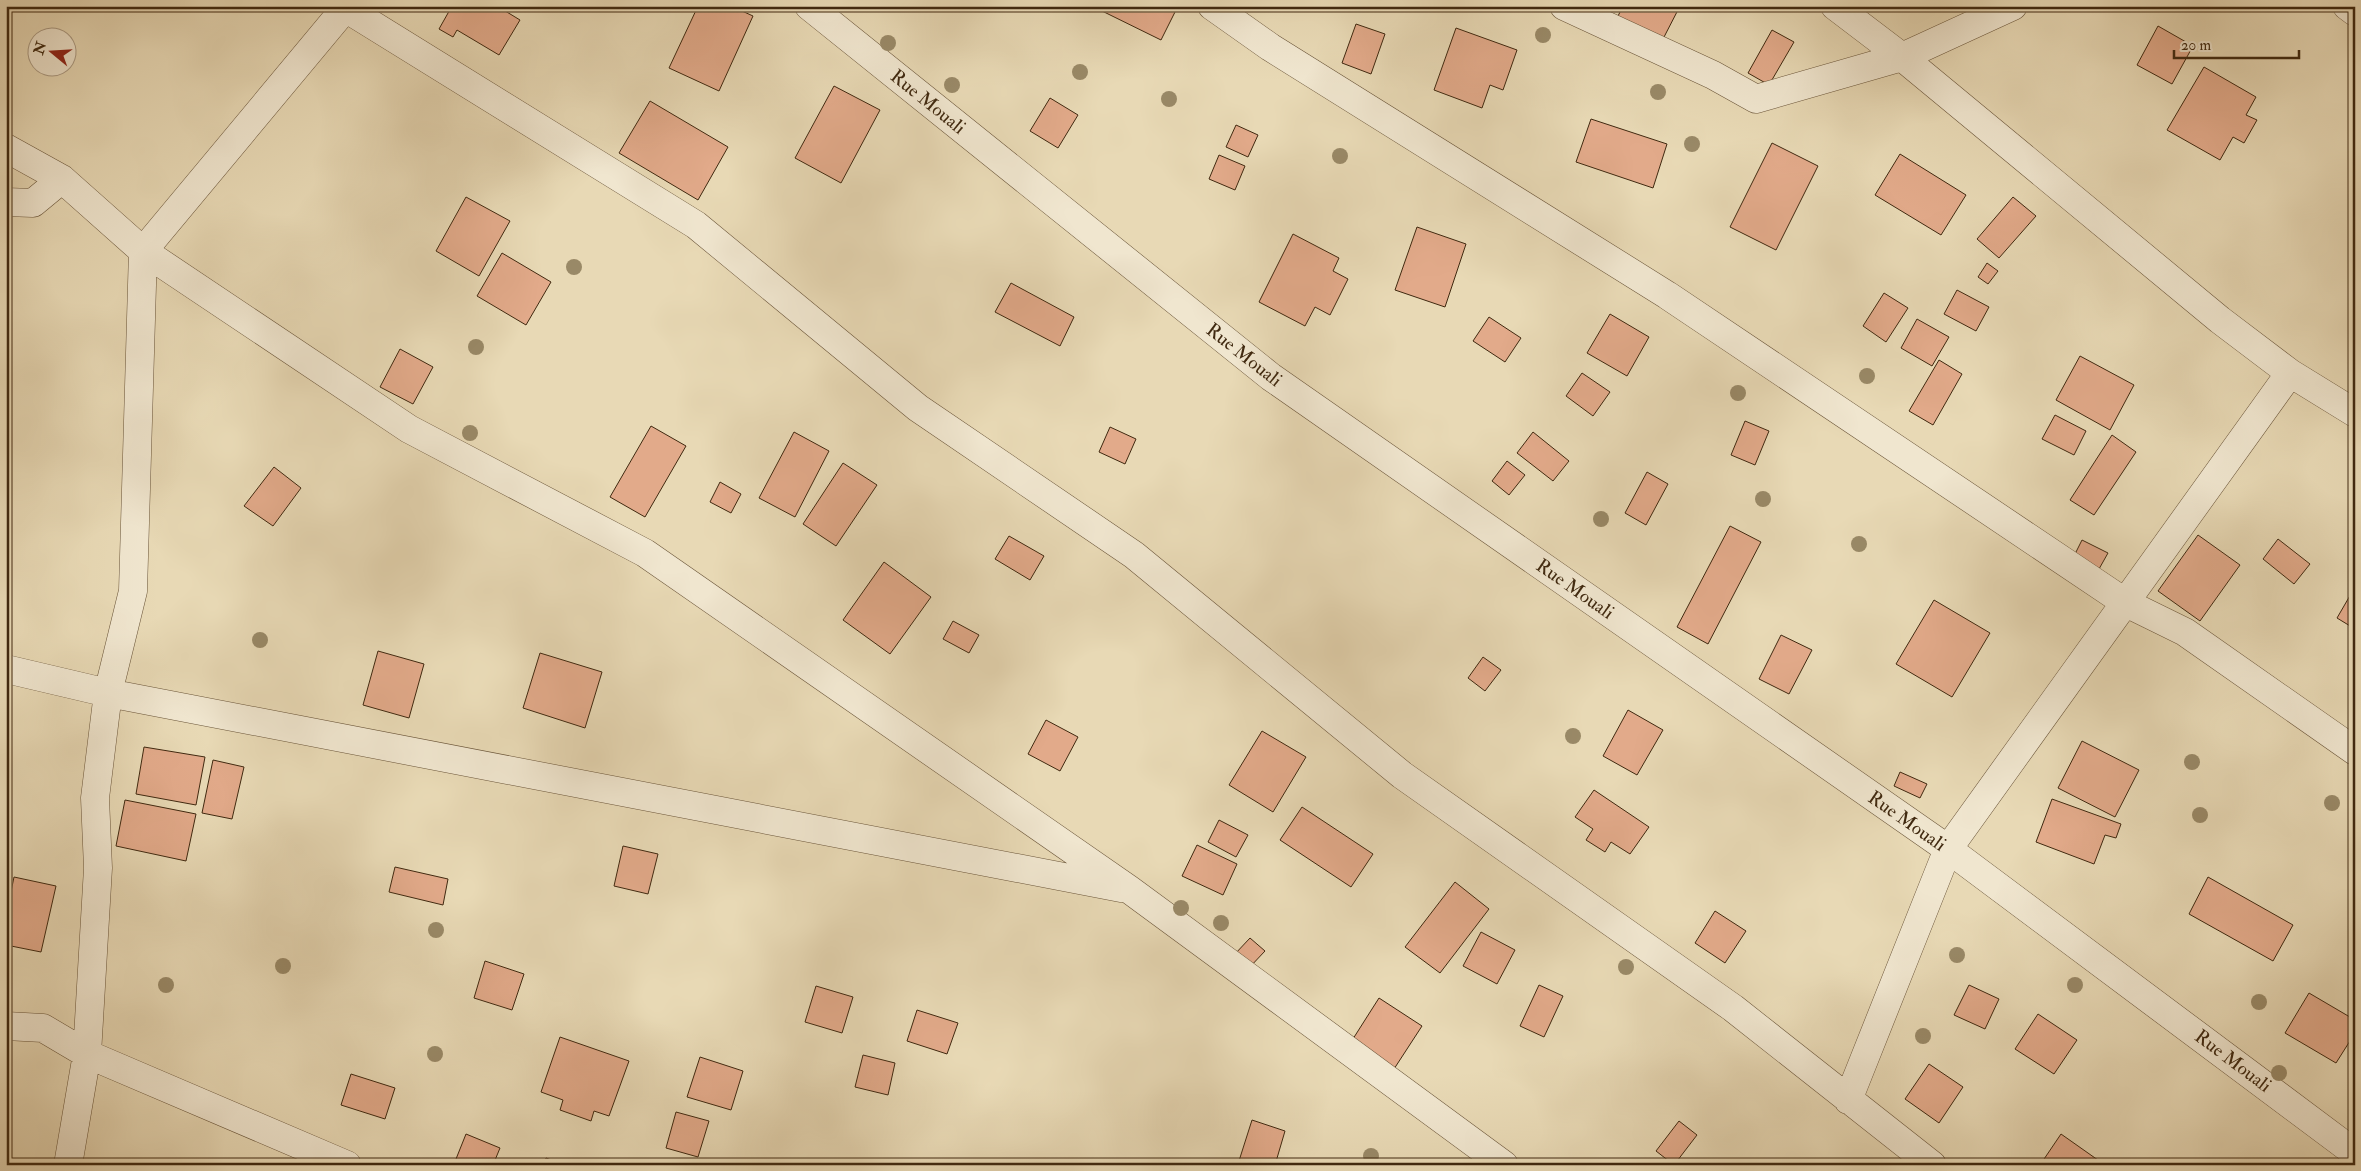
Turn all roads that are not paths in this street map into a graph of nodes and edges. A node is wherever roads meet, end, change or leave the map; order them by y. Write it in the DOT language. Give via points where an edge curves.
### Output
graph roads {
  1 [pos="810,6"];
  2 [pos="1212,6"];
  3 [pos="1564,6"];
  4 [pos="1835,6"];
  5 [pos="2013,6"];
  6 [pos="2347,6"];
  7 [pos="345,7"];
  8 [pos="2355,12"];
  9 [pos="1902,57"];
  10 [pos="6,148"];
  11 [pos="62,179"];
  12 [pos="6,202"];
  13 [pos="33,203"];
  14 [pos="6,224"];
  15 [pos="143,251"];
  16 [pos="2290,373"];
  17 [pos="2355,414"];
  18 [pos="2126,603"];
  19 [pos="6,669"];
  20 [pos="108,693"];
  21 [pos="2355,751"];
  22 [pos="1948,849"];
  23 [pos="1130,890"];
  24 [pos="6,1026"];
  25 [pos="88,1054"];
  26 [pos="1848,1100"];
  27 [pos="2355,1153"];
  28 [pos="68,1165"];
  29 [pos="347,1165"];
  30 [pos="1504,1165"];
  31 [pos="1932,1165"];
  1 -- 22 [label="street, Rue Mouali" via="1271,377"];
  2 -- 18 [label="street" via="1270,46 1668,295"];
  3 -- 9 [label="street" via="1713,75 1756,99"];
  4 -- 9 [label="street"];
  5 -- 9 [label="street"];
  6 -- 8 [label="street"];
  7 -- 15 [label="street"];
  7 -- 26 [label="street" via="696,225 918,408 1134,555 1402,774 1733,1008"];
  9 -- 16 [label="street" via="2220,320"];
  10 -- 11 [label="street"];
  11 -- 13 [label="street"];
  11 -- 15 [label="street"];
  12 -- 13 [label="street"];
  13 -- 14 [label="street"];
  15 -- 20 [label="street" via="132,591"];
  15 -- 23 [label="street" via="409,429 645,553"];
  16 -- 17 [label="street"];
  16 -- 18 [label="street"];
  18 -- 21 [label="street" via="2185,632"];
  18 -- 22 [label="street"];
  19 -- 20 [label="street"];
  20 -- 23 [label="street"];
  20 -- 25 [label="street" via="95,798 98,868"];
  22 -- 26 [label="street"];
  22 -- 27 [label="street, Rue Mouali"];
  23 -- 30 [label="street"];
  24 -- 25 [label="street" via="43,1028"];
  25 -- 28 [label="street"];
  25 -- 29 [label="street"];
  26 -- 31 [label="street"];
}
